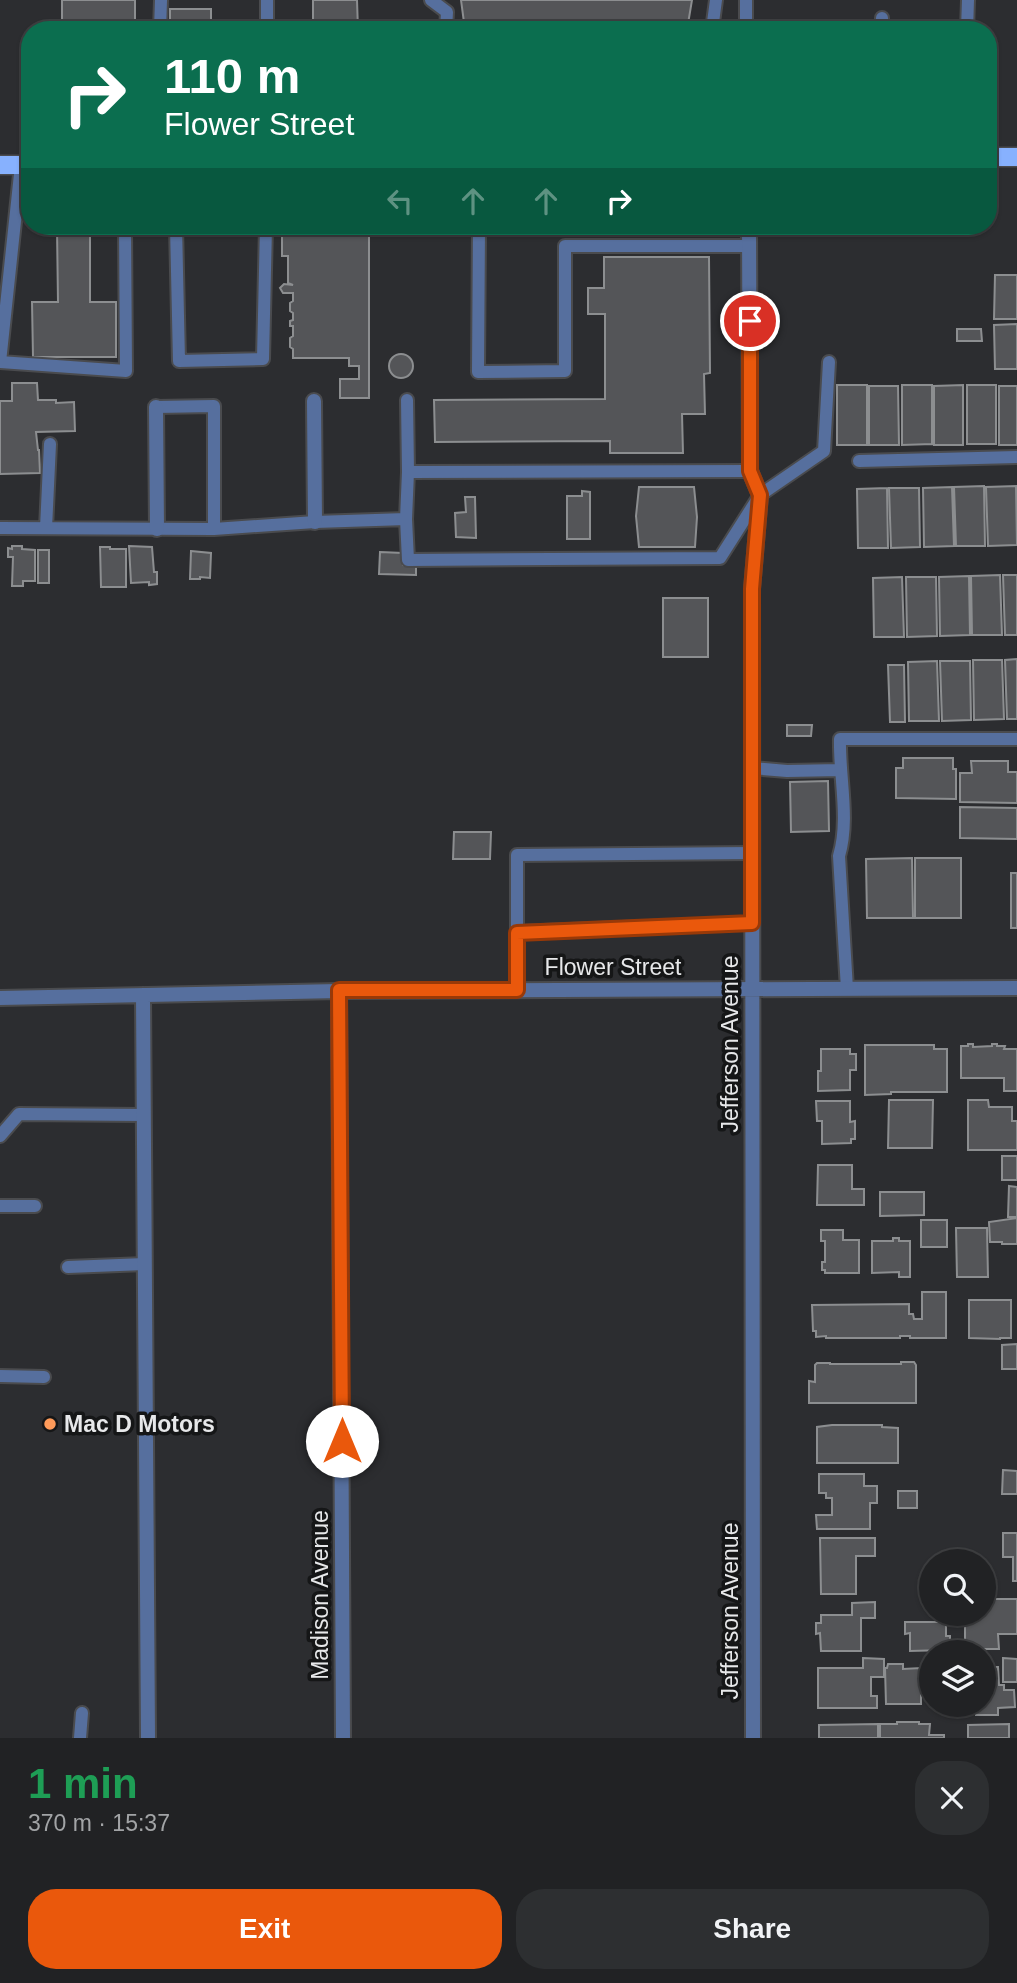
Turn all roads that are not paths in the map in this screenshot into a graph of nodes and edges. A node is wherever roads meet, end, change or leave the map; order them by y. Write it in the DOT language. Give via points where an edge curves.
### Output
graph roads {
  1 [pos="162,0"];
  2 [pos="267,0"];
  3 [pos="431,0"];
  4 [pos="716,0"];
  5 [pos="746,0"];
  6 [pos="968,0"];
  7 [pos="161,21"];
  8 [pos="267,21"];
  9 [pos="446,21"];
  10 [pos="713,21"];
  11 [pos="746,21"];
  12 [pos="967,21"];
  13 [pos="997,157"];
  14 [pos="1017,157"];
  15 [pos="0,165"];
  16 [pos="21,165"];
  17 [pos="21,197"];
  18 [pos="125,235"];
  19 [pos="176,235"];
  20 [pos="266,235"];
  21 [pos="479,235"];
  22 [pos="749,235"];
  23 [pos="749,246"];
  24 [pos="0,362"];
  25 [pos="828,362"];
  26 [pos="407,400"];
  27 [pos="314,401"];
  28 [pos="156,407"];
  29 [pos="50,444"];
  30 [pos="1017,457"];
  31 [pos="859,461"];
  32 [pos="750,471"];
  33 [pos="408,472"];
  34 [pos="760,495"];
  35 [pos="406,519"];
  36 [pos="315,522"];
  37 [pos="0,528"];
  38 [pos="46,528"];
  39 [pos="157,529"];
  40 [pos="214,529"];
  41 [pos="1017,739"];
  42 [pos="752,768"];
  43 [pos="841,769"];
  44 [pos="752,853"];
  45 [pos="752,923"];
  46 [pos="517,933"];
  47 [pos="1017,988"];
  48 [pos="752,989"];
  49 [pos="847,989"];
  50 [pos="339,990"];
  51 [pos="517,990"];
  52 [pos="143,995"];
  53 [pos="0,998"];
  54 [pos="144,1115"];
  55 [pos="0,1136"];
  56 [pos="0,1206"];
  57 [pos="35,1206"];
  58 [pos="145,1264"];
  59 [pos="68,1267"];
  60 [pos="0,1376"];
  61 [pos="44,1377"];
  62 [pos="82,1713"];
  63 [pos="80,1738"];
  64 [pos="148,1738"];
  65 [pos="343,1738"];
  66 [pos="753,1738"];
  1 -- 7 [label="lane"];
  2 -- 8 [label="lane"];
  3 -- 9 [label="lane" via="447,12"];
  4 -- 10 [label="lane"];
  5 -- 11 [label="lane"];
  6 -- 12 [label="lane"];
  13 -- 14 [label="main road"];
  15 -- 16 [label="main road"];
  17 -- 24 [label="lane"];
  18 -- 24 [label="lane" via="126,371"];
  19 -- 20 [label="lane" via="179,361 263,359"];
  21 -- 23 [label="lane" via="478,372 565,371 565,246"];
  22 -- 23 [label="street, Jefferson Avenue"];
  23 -- 32 [label="street, Jefferson Avenue"];
  25 -- 34 [label="lane" via="824,451"];
  26 -- 33 [label="lane"];
  27 -- 36 [label="street"];
  28 -- 39 [label="street"];
  28 -- 40 [label="lane" via="214,406"];
  29 -- 38 [label="lane"];
  30 -- 31 [label="lane"];
  32 -- 33 [label="lane"];
  32 -- 34 [label="street, Jefferson Avenue"];
  33 -- 35 [label="lane"];
  34 -- 35 [label="lane" via="720,558 408,560"];
  34 -- 42 [label="street, Jefferson Avenue" via="752,589"];
  35 -- 36 [label="lane"];
  36 -- 40 [label="lane"];
  37 -- 38 [label="lane"];
  38 -- 39 [label="lane"];
  39 -- 40 [label="lane"];
  41 -- 43 [label="lane" via="840,739"];
  42 -- 43 [label="lane"];
  42 -- 44 [label="street, Jefferson Avenue"];
  43 -- 49 [label="lane" via="844,840 839,856"];
  44 -- 45 [label="street, Jefferson Avenue"];
  44 -- 46 [label="lane" via="517,855"];
  45 -- 46 [label="lane"];
  45 -- 48 [label="street, Jefferson Avenue"];
  46 -- 51 [label="lane"];
  47 -- 49 [label="street, Flower Street"];
  48 -- 49 [label="street, Flower Street"];
  48 -- 51 [label="street, Flower Street"];
  48 -- 66 [label="street, Jefferson Avenue"];
  50 -- 51 [label="street, Flower Street"];
  50 -- 52 [label="street, Flower Street"];
  50 -- 65 [label="street, Madison Avenue"];
  52 -- 53 [label="street, Flower Street"];
  52 -- 54 [label="street"];
  54 -- 55 [label="lane" via="19,1114"];
  54 -- 58 [label="street"];
  56 -- 57 [label="lane"];
  58 -- 59 [label="lane"];
  58 -- 64 [label="street"];
  60 -- 61 [label="lane"];
  62 -- 63 [label="lane"];
}
